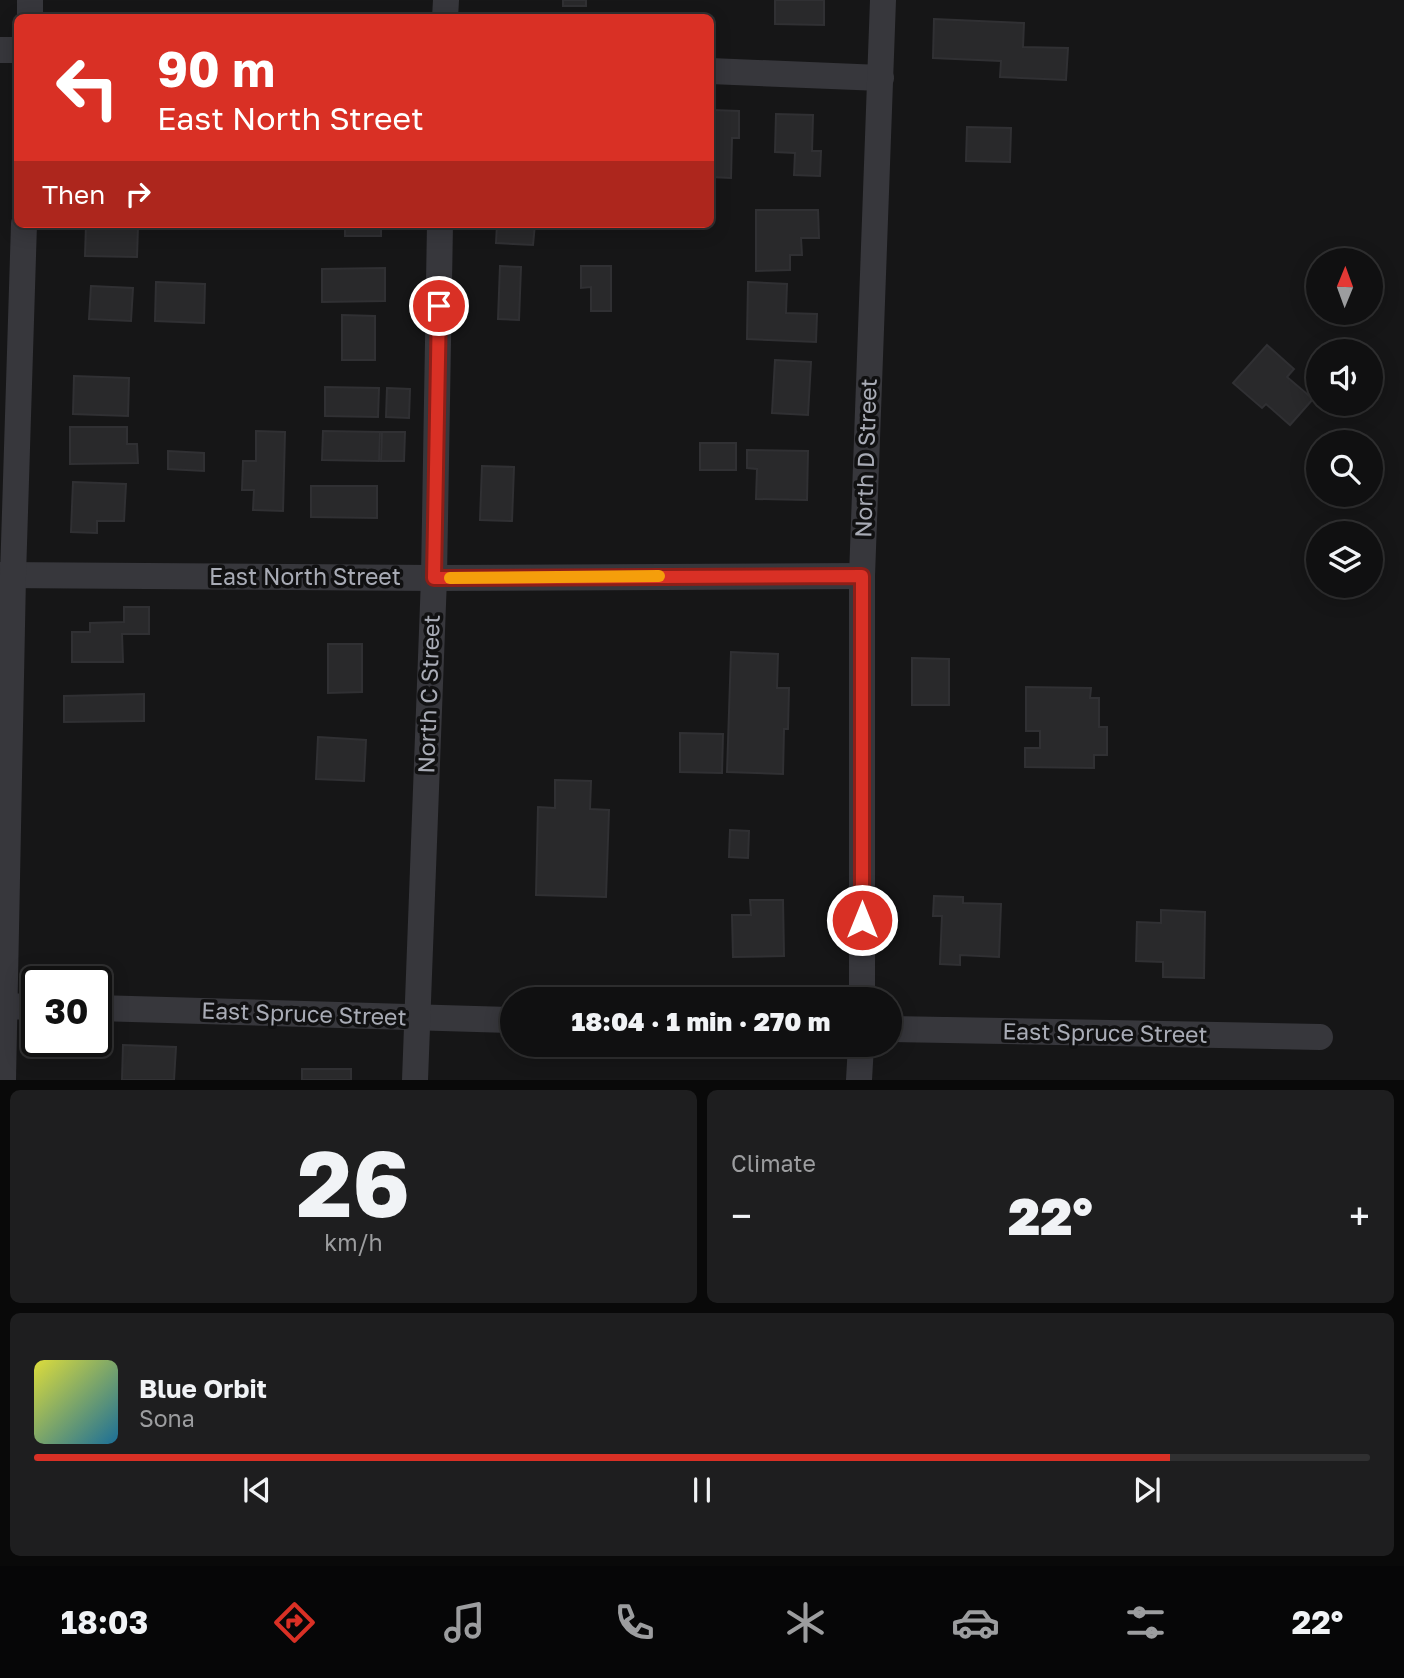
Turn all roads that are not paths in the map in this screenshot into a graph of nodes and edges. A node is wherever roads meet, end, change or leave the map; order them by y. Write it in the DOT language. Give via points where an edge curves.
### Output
graph roads {
  1 [pos="883,0"];
  2 [pos="714,71"];
  3 [pos="881,78"];
  4 [pos="24,228"];
  5 [pos="440,228"];
  6 [pos="7,575"];
  7 [pos="862,576"];
  8 [pos="434,578"];
  9 [pos="862,987"];
  10 [pos="2,1006"];
  11 [pos="21,1007"];
  12 [pos="112,1008"];
  13 [pos="417,1017"];
  14 [pos="500,1020"];
  15 [pos="902,1030"];
  16 [pos="1320,1037"];
  17 [pos="860,1057"];
  18 [pos="3,1080"];
  19 [pos="415,1080"];
  20 [pos="859,1080"];
  1 -- 3 [label="street, North D Street"];
  2 -- 3 [label="street"];
  3 -- 7 [label="street, North D Street"];
  4 -- 6 [label="street"];
  5 -- 8 [label="street, North C Street"];
  6 -- 8 [label="street, East North Street"];
  6 -- 10 [label="street"];
  7 -- 8 [label="street, East North Street"];
  7 -- 9 [label="street, North D Street"];
  8 -- 13 [label="street, North C Street"];
  10 -- 11 [label="street"];
  10 -- 18 [label="street"];
  12 -- 13 [label="street, East Spruce Street"];
  13 -- 14 [label="street, East Spruce Street"];
  13 -- 19 [label="street, North C Street"];
  15 -- 16 [label="street, East Spruce Street"];
  17 -- 20 [label="street"];
}
